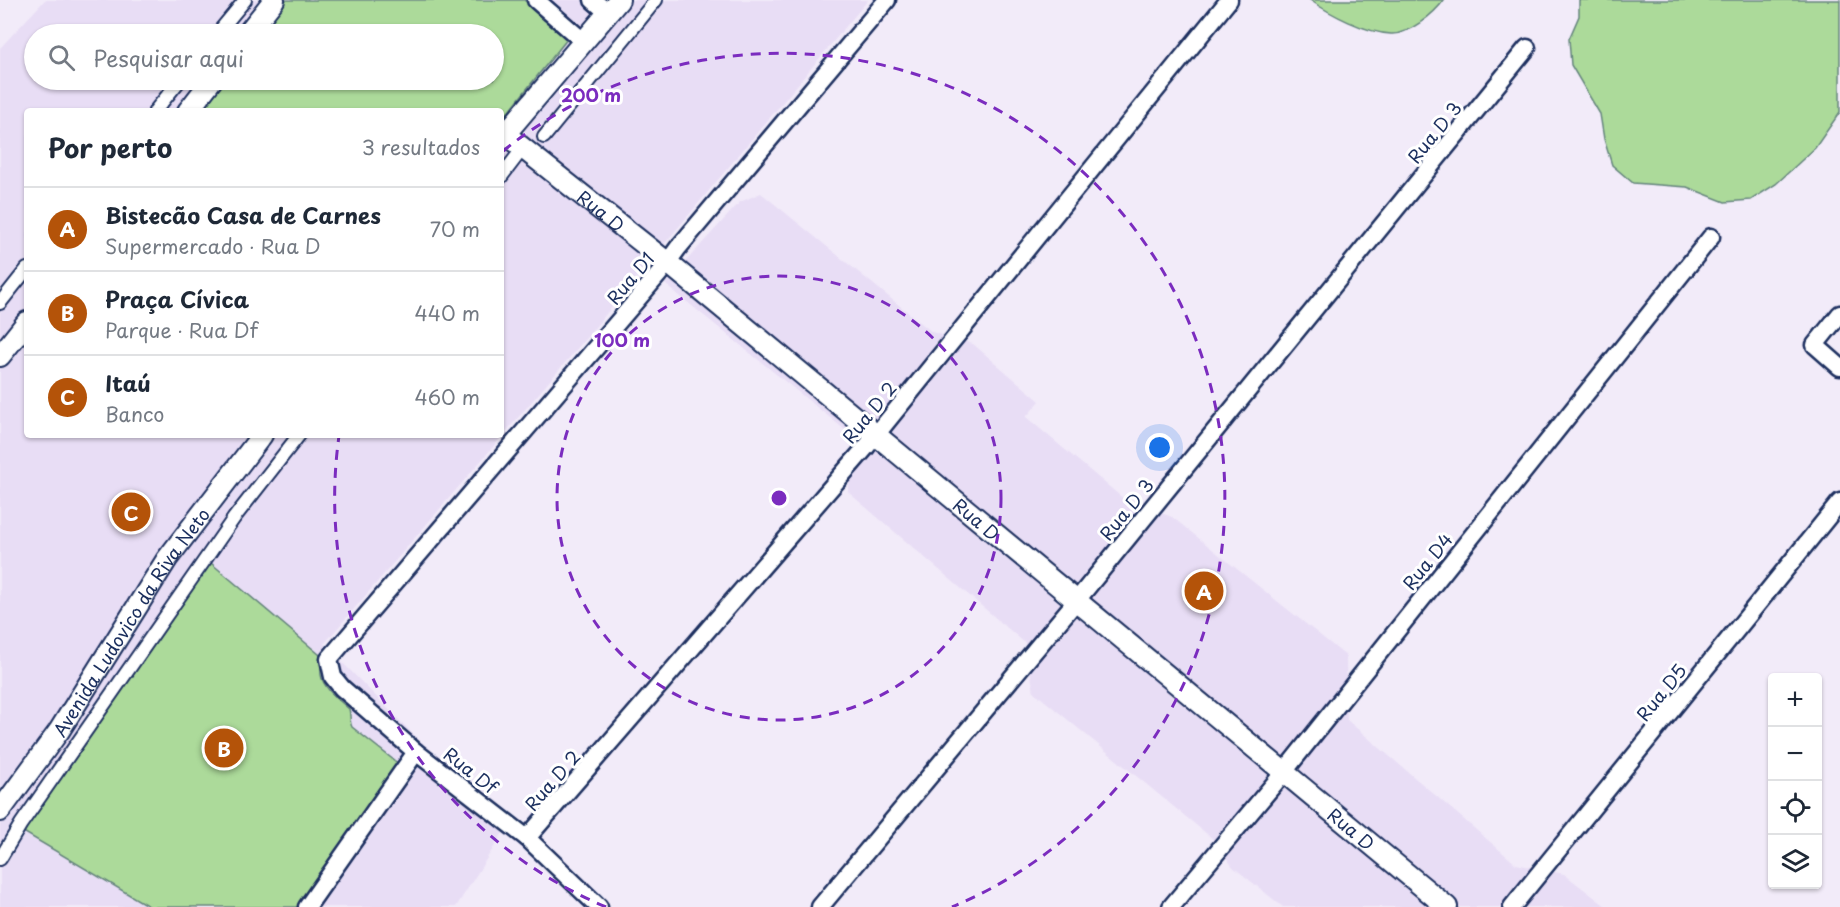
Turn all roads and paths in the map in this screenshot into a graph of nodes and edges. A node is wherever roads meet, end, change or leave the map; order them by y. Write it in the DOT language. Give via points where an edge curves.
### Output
graph roads {
  1 [pos="244,0"];
  2 [pos="274,0"];
  3 [pos="536,0"];
  4 [pos="656,0"];
  5 [pos="886,0"];
  6 [pos="1229,0"];
  7 [pos="606,4"];
  8 [pos="225,24"];
  9 [pos="255,24"];
  10 [pos="583,41"];
  11 [pos="1527,48"];
  12 [pos="172,90"];
  13 [pos="204,90"];
  14 [pos="157,108"];
  15 [pos="190,108"];
  16 [pos="504,136"];
  17 [pos="544,137"];
  18 [pos="504,138"];
  19 [pos="517,156"];
  20 [pos="504,173"];
  21 [pos="1711,237"];
  22 [pos="668,263"];
  23 [pos="24,273"];
  24 [pos="0,303"];
  25 [pos="1840,314"];
  26 [pos="24,326"];
  27 [pos="0,356"];
  28 [pos="1840,366"];
  29 [pos="876,435"];
  30 [pos="260,438"];
  31 [pos="297,438"];
  32 [pos="1840,502"];
  33 [pos="1077,600"];
  34 [pos="329,659"];
  35 [pos="417,752"];
  36 [pos="1283,773"];
  37 [pos="0,811"];
  38 [pos="527,838"];
  39 [pos="0,859"];
  40 [pos="594,905"];
  41 [pos="307,907"];
  42 [pos="820,907"];
  43 [pos="1171,907"];
  44 [pos="1447,907"];
  45 [pos="1512,907"];
  1 -- 8 [label="street"];
  2 -- 9 [label="street"];
  3 -- 10 [label="street"];
  4 -- 17 [label="street"];
  5 -- 22 [label="street, Rua D1"];
  6 -- 29 [label="street, Rua D 2"];
  7 -- 10 [label="street"];
  10 -- 16 [label="street"];
  11 -- 33 [label="street, Rua D 3"];
  12 -- 14 [label="street"];
  13 -- 15 [label="street"];
  18 -- 22 [label="street, Rua D"];
  19 -- 20 [label="street"];
  21 -- 36 [label="street, Rua D4"];
  22 -- 29 [label="street, Rua D"];
  22 -- 34 [label="street, Rua D1"];
  23 -- 24 [label="street"];
  25 -- 28 [label="street" via="1815,345"];
  26 -- 27 [label="street"];
  29 -- 33 [label="street, Rua D"];
  29 -- 38 [label="street, Rua D 2"];
  30 -- 37 [label="street, Avenida Ludovico da Riva Neto" via="167,559 59,731"];
  31 -- 39 [label="street" via="234,518"];
  32 -- 45 [label="street, Rua D5"];
  33 -- 36 [label="street, Rua D"];
  33 -- 42 [label="street, Rua D 3"];
  34 -- 35 [label="street, Rua Df" via="333,677 342,688"];
  35 -- 38 [label="street, Rua Df"];
  35 -- 41 [label="street"];
  36 -- 43 [label="street, Rua D4"];
  36 -- 44 [label="street, Rua D"];
  38 -- 40 [label="street, Rua Df"];
}
